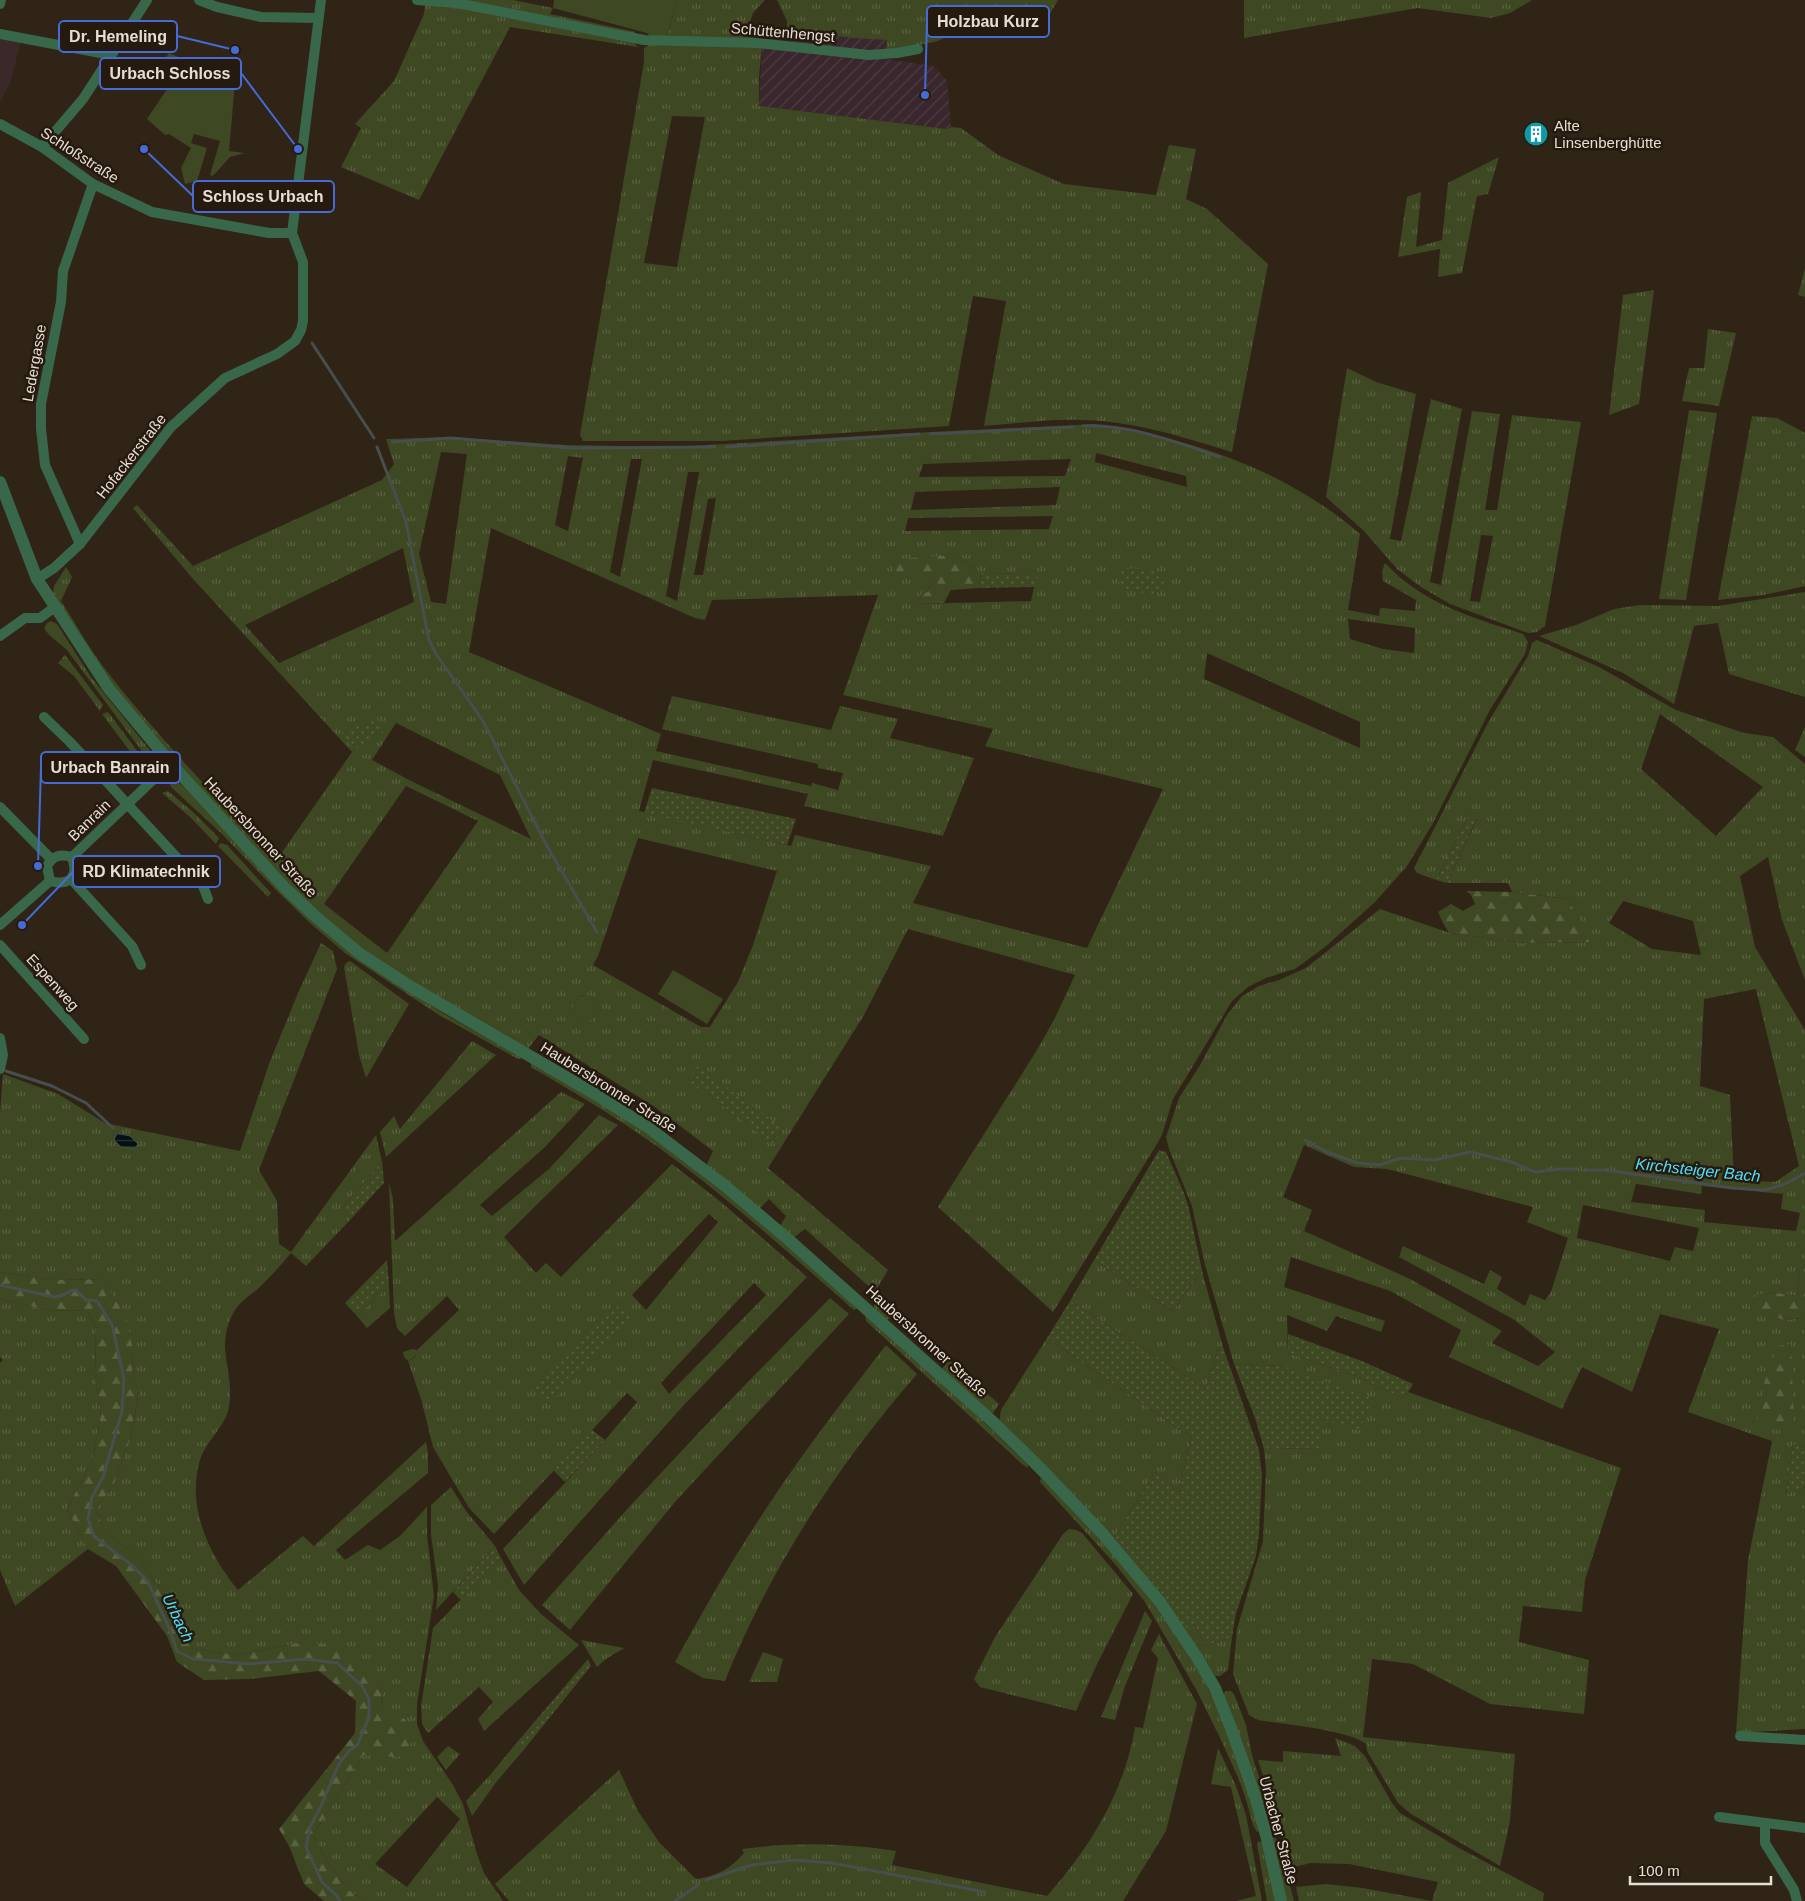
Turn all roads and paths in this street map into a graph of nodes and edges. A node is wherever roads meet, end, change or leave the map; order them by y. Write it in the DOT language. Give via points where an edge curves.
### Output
graph roads {
  1 [pos="1,0"];
  2 [pos="146,0"];
  3 [pos="199,0"];
  4 [pos="321,0"];
  5 [pos="417,0"];
  6 [pos="0,4"];
  7 [pos="318,18"];
  8 [pos="0,34"];
  9 [pos="918,49"];
  10 [pos="111,55"];
  11 [pos="0,124"];
  12 [pos="42,147"];
  13 [pos="93,184"];
  14 [pos="292,233"];
  15 [pos="0,482"];
  16 [pos="80,544"];
  17 [pos="37,579"];
  18 [pos="55,607"];
  19 [pos="0,636"];
  20 [pos="44,717"];
  21 [pos="173,766"];
  22 [pos="126,804"];
  23 [pos="0,807"];
  24 [pos="72,857"];
  25 [pos="51,859"];
  26 [pos="71,879"];
  27 [pos="50,881"];
  28 [pos="208,899"];
  29 [pos="0,925"];
  30 [pos="0,945"];
  31 [pos="141,965"];
  32 [pos="0,1038"];
  33 [pos="84,1039"];
  34 [pos="0,1069"];
  35 [pos="1740,1736"];
  36 [pos="1805,1740"];
  37 [pos="1246,1768"];
  38 [pos="1719,1817"];
  39 [pos="1765,1824"];
  40 [pos="1805,1828"];
  41 [pos="1281,1901"];
  42 [pos="1797,1901"];
  1 -- 6 [label="street"];
  2 -- 10 [label="street"];
  3 -- 7 [label="street" via="261,17"];
  4 -- 7 [label="street, Hofackerstraße"];
  5 -- 9 [label="street, Schüttenhengst" via="457,3 644,40 757,43 869,55"];
  7 -- 14 [label="street, Hofackerstraße"];
  8 -- 10 [label="street"];
  10 -- 12 [label="street" via="83,99"];
  11 -- 12 [label="street, Schloßstraße"];
  12 -- 13 [label="street, Schloßstraße"];
  13 -- 14 [label="street, Schloßstraße" via="152,212 269,233"];
  13 -- 16 [label="street, Ledergasse" via="64,271 41,404 45,465"];
  14 -- 16 [label="street, Hofackerstraße" via="303,262 303,321 295,341 277,354 225,378 171,427"];
  15 -- 17 [label="street, Haubersbronner Straße"];
  16 -- 17 [label="street, Hofackerstraße"];
  17 -- 18 [label="street, Haubersbronner Straße"];
  18 -- 19 [label="street" via="40,618 25,618"];
  18 -- 21 [label="street, Haubersbronner Straße" via="109,689"];
  20 -- 22 [label="street"];
  21 -- 22 [label="street, Banrain"];
  21 -- 37 [label="street, Haubersbronner Straße" via="270,873 359,953 649,1128 743,1200 992,1421 1102,1533 1160,1602 1214,1688"];
  22 -- 24 [label="street, Banrain"];
  22 -- 28 [label="street" via="203,886"];
  23 -- 25 [label="street"];
  24 -- 25 [label="street, Banrain" via="57,855"];
  24 -- 26 [label="street, Banrain" via="75,872"];
  25 -- 27 [label="street" via="47,866"];
  26 -- 27 [label="street" via="59,884"];
  26 -- 31 [label="street" via="132,946"];
  27 -- 29 [label="street"];
  30 -- 33 [label="street, Espenweg"];
  32 -- 34 [label="street" via="3,1055"];
  35 -- 36 [label="street"];
  37 -- 41 [label="street, Urbacher Straße" via="1266,1834"];
  38 -- 39 [label="street"];
  39 -- 40 [label="street"];
  39 -- 42 [label="street" via="1765,1843 1794,1890"];
}
